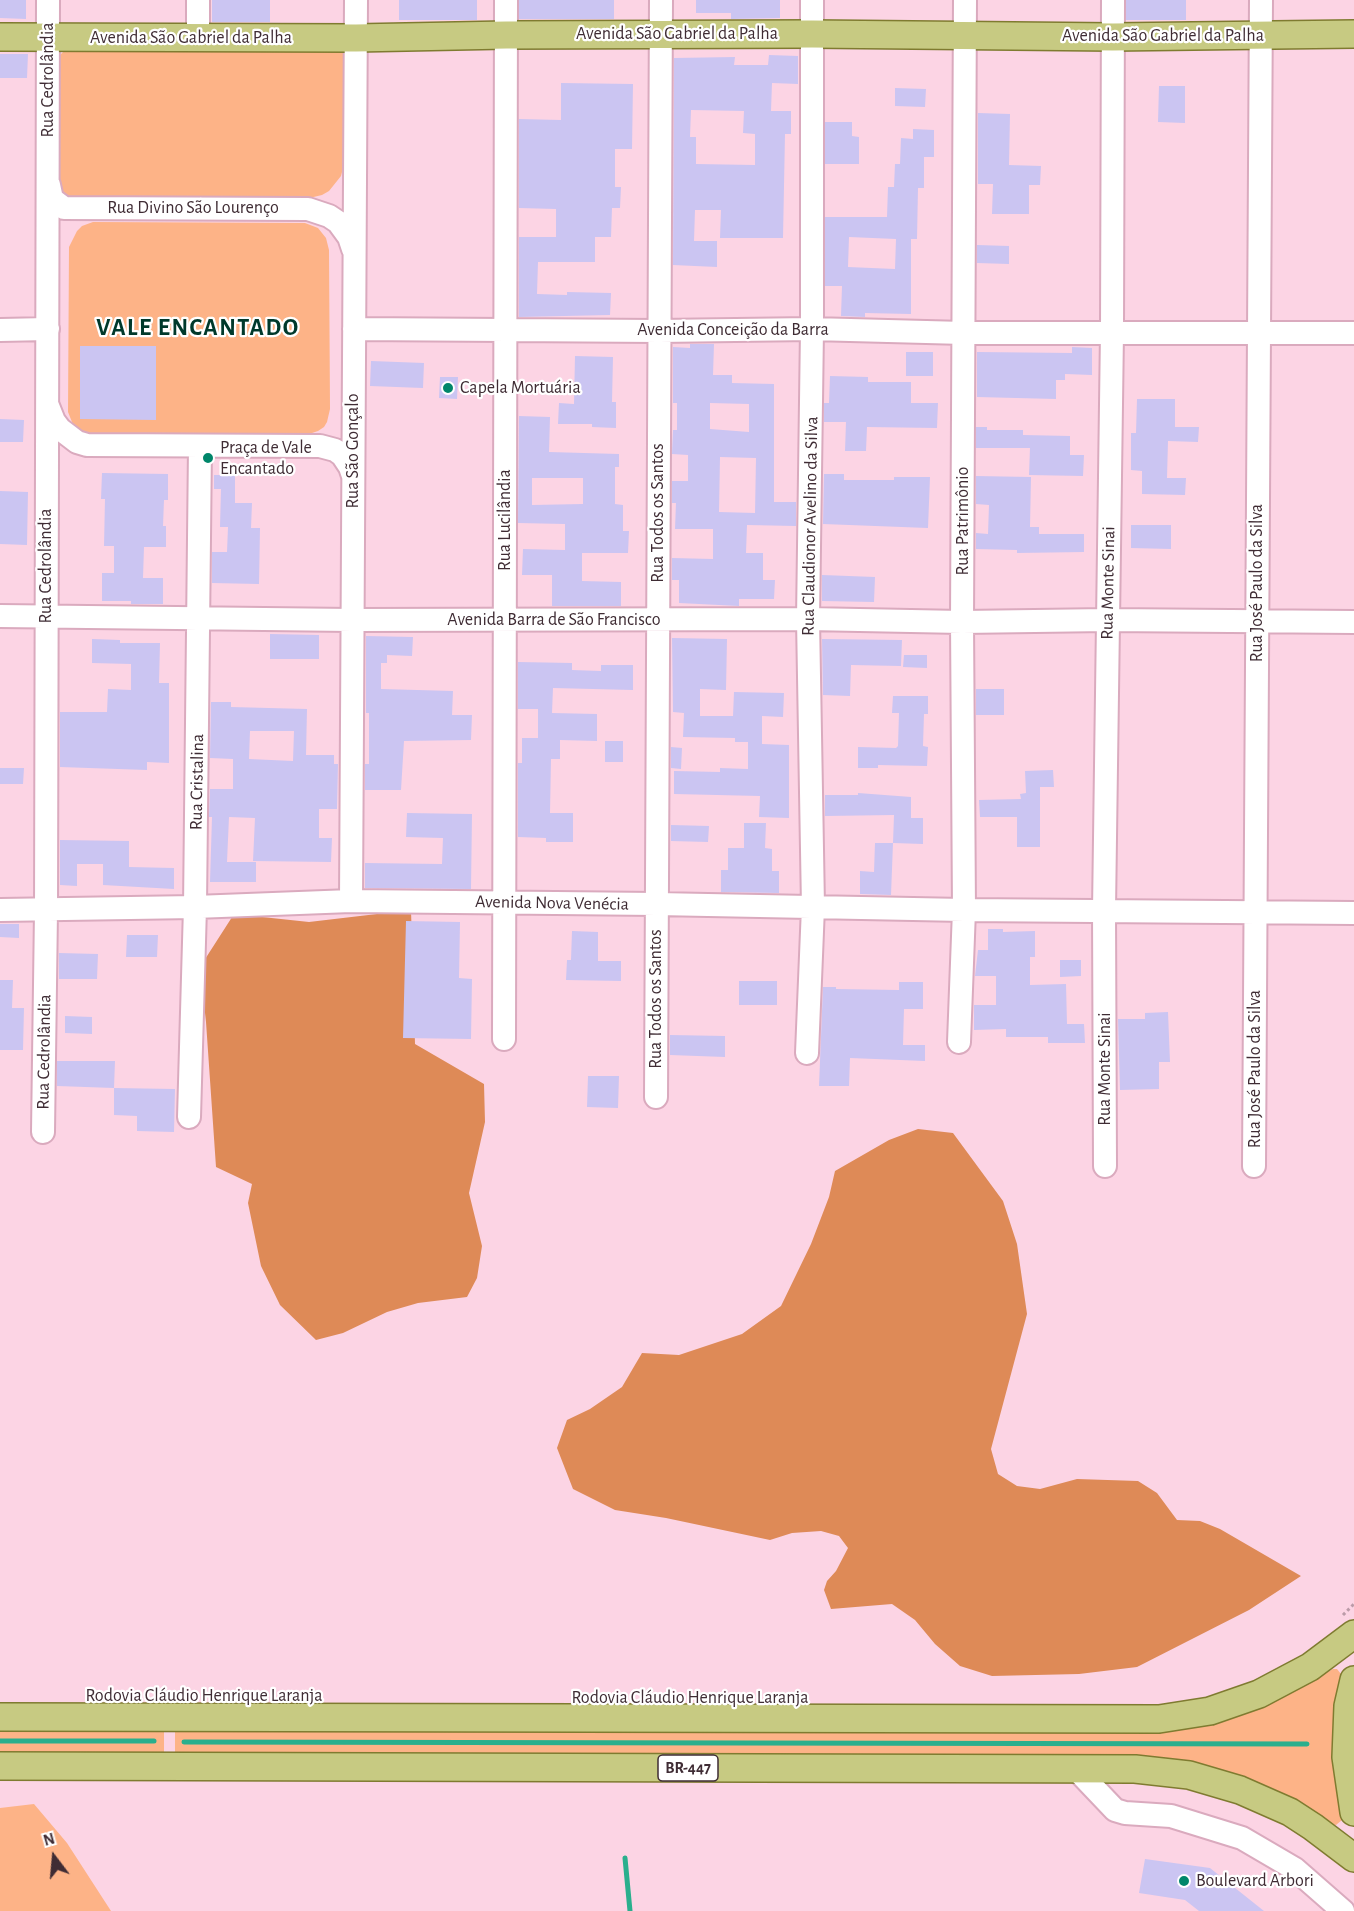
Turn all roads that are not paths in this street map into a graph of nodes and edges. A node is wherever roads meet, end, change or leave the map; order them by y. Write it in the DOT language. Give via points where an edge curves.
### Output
graph roads {
  1 [pos="48,0"];
  2 [pos="198,0"];
  3 [pos="356,0"];
  4 [pos="506,0"];
  5 [pos="661,0"];
  6 [pos="812,0"];
  7 [pos="965,0"];
  8 [pos="1113,0"];
  9 [pos="1261,0"];
  10 [pos="506,34"];
  11 [pos="660,34"];
  12 [pos="812,34"];
  13 [pos="1354,34"];
  14 [pos="966,35"];
  15 [pos="1261,35"];
  16 [pos="1113,37"];
  17 [pos="0,38"];
  18 [pos="49,38"];
  19 [pos="198,38"];
  20 [pos="356,38"];
  21 [pos="354,167"];
  22 [pos="49,185"];
  23 [pos="89,208"];
  24 [pos="298,209"];
  25 [pos="48,247"];
  26 [pos="354,255"];
  27 [pos="48,329"];
  28 [pos="812,329"];
  29 [pos="0,330"];
  30 [pos="354,330"];
  31 [pos="505,331"];
  32 [pos="659,331"];
  33 [pos="1112,332"];
  34 [pos="964,333"];
  35 [pos="1259,333"];
  36 [pos="1354,333"];
  37 [pos="47,402"];
  38 [pos="353,412"];
  39 [pos="200,446"];
  40 [pos="304,446"];
  41 [pos="354,481"];
  42 [pos="0,616"];
  43 [pos="45,616"];
  44 [pos="199,618"];
  45 [pos="808,619"];
  46 [pos="352,620"];
  47 [pos="505,620"];
  48 [pos="658,620"];
  49 [pos="1107,620"];
  50 [pos="1257,621"];
  51 [pos="962,622"];
  52 [pos="1354,622"];
  53 [pos="351,901"];
  54 [pos="504,902"];
  55 [pos="657,904"];
  56 [pos="195,907"];
  57 [pos="813,907"];
  58 [pos="0,910"];
  59 [pos="964,910"];
  60 [pos="1104,910"];
  61 [pos="46,911"];
  62 [pos="1256,912"];
  63 [pos="1354,913"];
  64 [pos="504,1040"];
  65 [pos="959,1042"];
  66 [pos="807,1053"];
  67 [pos="656,1097"];
  68 [pos="189,1117"];
  69 [pos="43,1132"];
  70 [pos="1105,1166"];
  71 [pos="1254,1166"];
  72 [pos="1348,1625"];
  73 [pos="1354,1680"];
  74 [pos="0,1717"];
  75 [pos="0,1766"];
  76 [pos="1076,1769"];
  77 [pos="1354,1812"];
  78 [pos="1354,1858"];
  79 [pos="1343,1911"];
  1 -- 18 [label="street, Rua Cedrolândia"];
  2 -- 19 [label="street"];
  3 -- 20 [label="street, Rua São Gonçalo"];
  4 -- 10 [label="street, Rua Lucilândia"];
  5 -- 11 [label="street, Rua Todos os Santos"];
  6 -- 12 [label="street, Rua Claudionor Avelino da Silva"];
  7 -- 14 [label="street, Rua Patrimônio"];
  8 -- 16 [label="street, Rua Monte Sinai"];
  9 -- 15 [label="street, Rua José Paulo da Silva"];
  10 -- 11 [label="main road, Avenida São Gabriel da Palha"];
  10 -- 20 [label="main road, Avenida São Gabriel da Palha"];
  10 -- 31 [label="street, Rua Lucilândia"];
  11 -- 12 [label="main road, Avenida São Gabriel da Palha"];
  11 -- 32 [label="street, Rua Todos os Santos"];
  12 -- 14 [label="main road, Avenida São Gabriel da Palha"];
  12 -- 28 [label="street, Rua Claudionor Avelino da Silva"];
  13 -- 15 [label="main road, Avenida São Gabriel da Palha"];
  14 -- 16 [label="main road, Avenida São Gabriel da Palha"];
  14 -- 34 [label="street, Rua Patrimônio"];
  15 -- 16 [label="main road, Avenida São Gabriel da Palha"];
  15 -- 35 [label="street, Rua José Paulo da Silva"];
  16 -- 33 [label="street, Rua Monte Sinai"];
  17 -- 18 [label="main road, Avenida São Gabriel da Palha"];
  18 -- 19 [label="main road, Avenida São Gabriel da Palha"];
  18 -- 22 [label="street, Rua Cedrolândia"];
  19 -- 20 [label="main road, Avenida São Gabriel da Palha"];
  20 -- 21 [label="street, Rua São Gonçalo"];
  21 -- 24 [label="street, Rua Divino São Lourenço" via="339,196 325,205"];
  21 -- 26 [label="street, Rua São Gonçalo"];
  22 -- 23 [label="street, Rua Divino São Lourenço" via="57,205"];
  22 -- 25 [label="street, Rua Cedrolândia"];
  23 -- 24 [label="street, Rua Divino São Lourenço"];
  23 -- 25 [label="street, Rua Divino São Lourenço" via="70,213 62,220 52,232"];
  24 -- 26 [label="street, Rua Divino São Lourenço" via="319,211 338,222 349,237"];
  25 -- 27 [label="street, Rua Cedrolândia"];
  26 -- 30 [label="street, Rua São Gonçalo"];
  27 -- 29 [label="street"];
  27 -- 37 [label="street, Rua Cedrolândia"];
  28 -- 32 [label="street, Avenida Conceição da Barra"];
  28 -- 34 [label="street, Avenida Conceição da Barra"];
  28 -- 45 [label="street, Rua Claudionor Avelino da Silva"];
  30 -- 31 [label="street, Avenida Conceição da Barra"];
  30 -- 38 [label="street, Rua São Gonçalo"];
  31 -- 32 [label="street, Avenida Conceição da Barra"];
  31 -- 47 [label="street, Rua Lucilândia"];
  32 -- 48 [label="street, Rua Todos os Santos"];
  33 -- 34 [label="street, Avenida Conceição da Barra"];
  33 -- 35 [label="street, Avenida Conceição da Barra"];
  33 -- 49 [label="street, Rua Monte Sinai"];
  34 -- 51 [label="street, Rua Patrimônio"];
  35 -- 36 [label="street, Avenida Conceição da Barra"];
  35 -- 50 [label="street, Rua José Paulo da Silva"];
  37 -- 39 [label="street" via="60,429 87,445"];
  37 -- 43 [label="street, Rua Cedrolândia"];
  38 -- 40 [label="street" via="334,439"];
  38 -- 41 [label="street, Rua São Gonçalo"];
  39 -- 40 [label="street"];
  39 -- 44 [label="street, Rua Cristalina"];
  40 -- 41 [label="street" via="328,447 342,455"];
  41 -- 46 [label="street, Rua São Gonçalo"];
  42 -- 43 [label="street, Avenida Barra de São Francisco"];
  43 -- 44 [label="street, Avenida Barra de São Francisco"];
  43 -- 61 [label="street, Rua Cedrolândia"];
  44 -- 46 [label="street, Avenida Barra de São Francisco"];
  44 -- 56 [label="street, Rua Cristalina"];
  45 -- 48 [label="street, Avenida Barra de São Francisco"];
  45 -- 51 [label="street, Avenida Barra de São Francisco"];
  45 -- 57 [label="street, Rua Claudionor Avelino da Silva"];
  46 -- 47 [label="street, Avenida Barra de São Francisco"];
  46 -- 53 [label="street, Rua São Gonçalo"];
  47 -- 48 [label="street, Avenida Barra de São Francisco"];
  47 -- 54 [label="street, Rua Lucilândia"];
  48 -- 55 [label="street, Rua Todos os Santos"];
  49 -- 50 [label="street, Avenida Barra de São Francisco"];
  49 -- 51 [label="street, Avenida Barra de São Francisco"];
  49 -- 60 [label="street, Rua Monte Sinai"];
  50 -- 52 [label="street, Avenida Barra de São Francisco"];
  50 -- 62 [label="street, Rua José Paulo da Silva"];
  51 -- 59 [label="street, Rua Patrimônio"];
  53 -- 54 [label="street, Avenida Nova Venécia"];
  53 -- 56 [label="street, Avenida Nova Venécia"];
  54 -- 55 [label="street, Avenida Nova Venécia"];
  54 -- 64 [label="street, Rua Lucilândia"];
  55 -- 57 [label="street, Avenida Nova Venécia"];
  55 -- 67 [label="street, Rua Todos os Santos"];
  56 -- 61 [label="street, Avenida Nova Venécia"];
  56 -- 68 [label="street, Rua Cristalina"];
  57 -- 59 [label="street, Avenida Nova Venécia"];
  57 -- 66 [label="street, Rua Claudionor Avelino da Silva"];
  58 -- 61 [label="street, Avenida Nova Venécia"];
  59 -- 60 [label="street, Avenida Nova Venécia"];
  59 -- 65 [label="street, Rua Patrimônio"];
  60 -- 62 [label="street, Avenida Nova Venécia"];
  60 -- 70 [label="street, Rua Monte Sinai"];
  61 -- 69 [label="street, Rua Cedrolândia"];
  62 -- 63 [label="street, Avenida Nova Venécia"];
  62 -- 71 [label="street, Rua José Paulo da Silva"];
  72 -- 74 [label="main road, Rodovia Cláudio Henrique Laranja" via="1310,1667 1259,1695 1210,1711 1159,1719"];
  73 -- 77 [label="main road" via="1346,1732 1348,1783"];
  75 -- 76 [label="main road, BR-447"];
  76 -- 78 [label="main road, BR-447" via="1162,1771 1240,1790 1290,1812"];
  76 -- 79 [label="street" via="1115,1810 1171,1816 1242,1838 1295,1869"];
}
